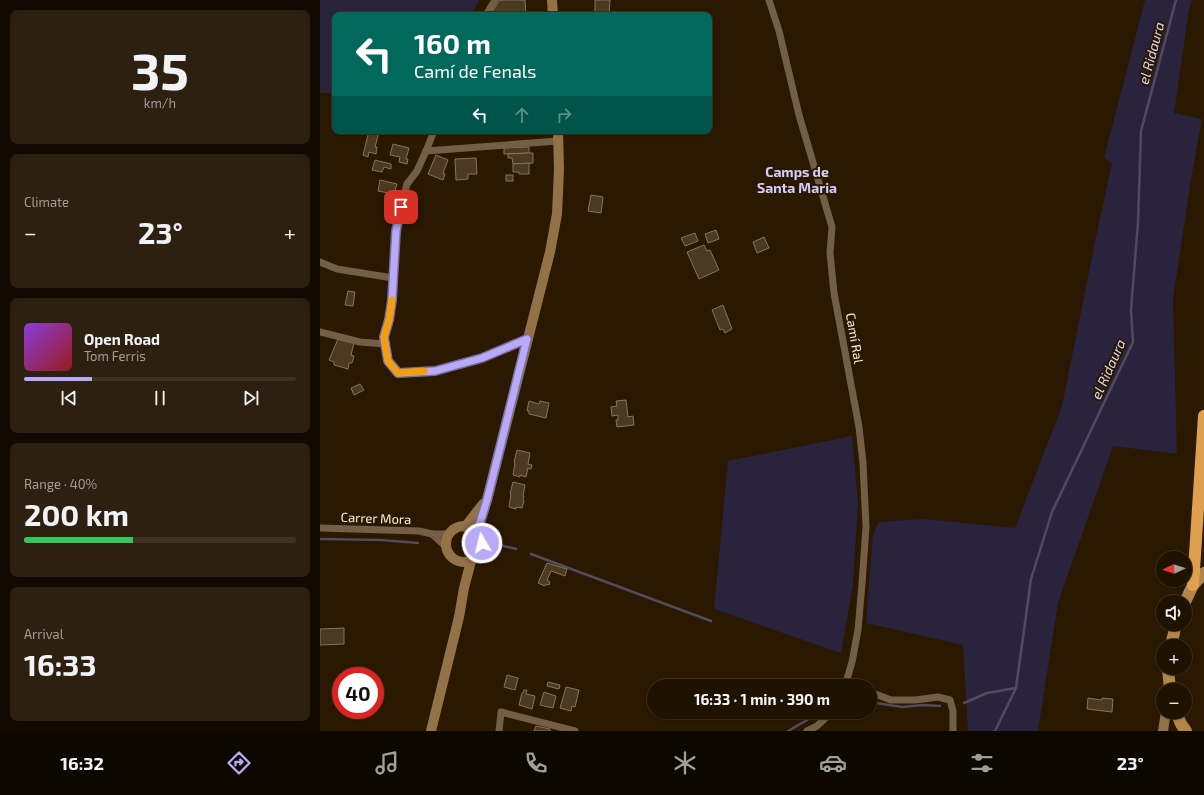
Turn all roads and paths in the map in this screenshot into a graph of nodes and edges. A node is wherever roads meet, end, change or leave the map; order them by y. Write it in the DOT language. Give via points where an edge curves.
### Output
graph roads {
  1 [pos="495,0"];
  2 [pos="552,0"];
  3 [pos="769,0"];
  4 [pos="488,12"];
  5 [pos="553,12"];
  6 [pos="433,134"];
  7 [pos="558,136"];
  8 [pos="426,151"];
  9 [pos="320,262"];
  10 [pos="393,278"];
  11 [pos="320,332"];
  12 [pos="527,339"];
  13 [pos="385,344"];
  14 [pos="1204,416"];
  15 [pos="487,500"];
  16 [pos="465,527"];
  17 [pos="320,528"];
  18 [pos="477,532"];
  19 [pos="432,534"];
  20 [pos="450,534"];
  21 [pos="447,548"];
  22 [pos="471,560"];
  23 [pos="459,561"];
  24 [pos="1204,573"];
  25 [pos="1193,585"];
  26 [pos="464,588"];
  27 [pos="1188,595"];
  28 [pos="847,679"];
  29 [pos="877,695"];
  30 [pos="824,719"];
  31 [pos="1165,719"];
  32 [pos="1179,719"];
  33 [pos="431,731"];
  34 [pos="499,731"];
  35 [pos="575,731"];
  36 [pos="807,731"];
  37 [pos="953,731"];
  38 [pos="1163,731"];
  39 [pos="1186,731"];
  1 -- 4 [label="street"];
  2 -- 5 [label="street"];
  3 -- 28 [label="street, Camí Ral" via="832,227 830,253 834,293 859,427 866,527 858,630"];
  6 -- 8 [label="street"];
  7 -- 8 [label="street"];
  7 -- 12 [label="street" via="557,214 550,252"];
  8 -- 10 [label="street" via="417,171 407,184 401,207 396,231"];
  9 -- 10 [label="street" via="337,269"];
  10 -- 13 [label="street"];
  11 -- 13 [label="street" via="360,342"];
  12 -- 13 [label="street" via="482,358 435,371 398,373 388,361"];
  12 -- 15 [label="street"];
  14 -- 25 [label="highway"];
  15 -- 16 [label="street"];
  15 -- 18 [label="street"];
  16 -- 18 [label="street"];
  16 -- 20 [label="street" via="458,528"];
  17 -- 19 [label="street, Carrer Mora" via="419,531"];
  18 -- 22 [label="street" via="482,546 478,555"];
  19 -- 20 [label="street, Carrer Mora"];
  19 -- 21 [label="street"];
  20 -- 21 [label="street"];
  21 -- 23 [label="street" via="450,555"];
  22 -- 23 [label="street"];
  22 -- 26 [label="street"];
  23 -- 26 [label="street"];
  24 -- 25 [label="main road"];
  25 -- 27 [label="main road"];
  26 -- 33 [label="street"];
  29 -- 37 [label="street" via="891,700 938,697 950,700"];
  30 -- 36 [label="street"];
  31 -- 38 [label="street"];
  32 -- 39 [label="main road"];
  34 -- 35 [label="street" via="502,712"];
}
